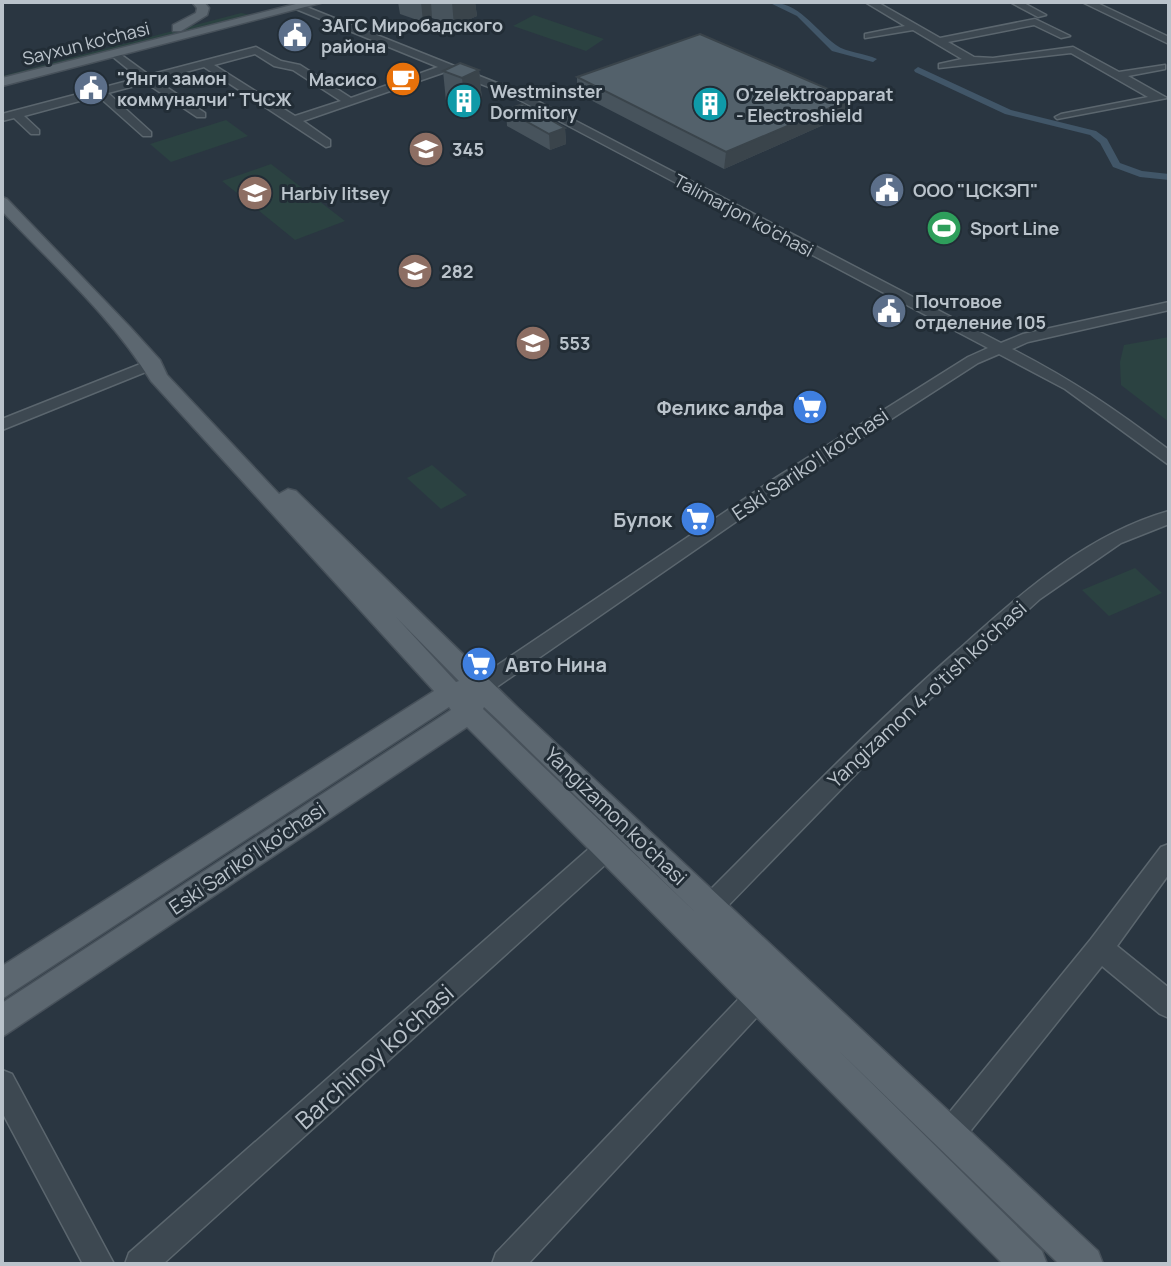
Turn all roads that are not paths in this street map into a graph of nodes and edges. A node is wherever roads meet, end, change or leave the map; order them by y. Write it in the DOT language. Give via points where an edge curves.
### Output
graph roads {
  1 [pos="198,2"];
  2 [pos="266,2"];
  3 [pos="318,2"];
  4 [pos="332,2"];
  5 [pos="874,2"];
  6 [pos="1015,2"];
  7 [pos="1087,2"];
  8 [pos="281,4"];
  9 [pos="303,4"];
  10 [pos="249,5"];
  11 [pos="231,14"];
  12 [pos="1041,15"];
  13 [pos="251,19"];
  14 [pos="327,19"];
  15 [pos="915,27"];
  16 [pos="177,28"];
  17 [pos="869,36"];
  18 [pos="1065,36"];
  19 [pos="939,41"];
  20 [pos="1169,41"];
  21 [pos="116,54"];
  22 [pos="972,60"];
  23 [pos="206,64"];
  24 [pos="943,66"];
  25 [pos="448,67"];
  26 [pos="1161,67"];
  27 [pos="2,71"];
  28 [pos="1118,75"];
  29 [pos="149,78"];
  30 [pos="2,82"];
  31 [pos="100,92"];
  32 [pos="1163,97"];
  33 [pos="350,102"];
  34 [pos="16,114"];
  35 [pos="201,115"];
  36 [pos="1061,117"];
  37 [pos="2,118"];
  38 [pos="294,120"];
  39 [pos="35,132"];
  40 [pos="147,134"];
  41 [pos="326,143"];
  42 [pos="3,204"];
  43 [pos="1169,306"];
  44 [pos="996,348"];
  45 [pos="153,364"];
  46 [pos="2,425"];
  47 [pos="1169,459"];
  48 [pos="1169,517"];
  49 [pos="467,697"];
  50 [pos="608,847"];
  51 [pos="1169,855"];
  52 [pos="711,906"];
  53 [pos="1100,948"];
  54 [pos="2,984"];
  55 [pos="760,995"];
  56 [pos="1169,1005"];
  57 [pos="2,1021"];
  58 [pos="2,1084"];
  59 [pos="950,1134"];
  60 [pos="99,1264"];
  61 [pos="140,1264"];
  62 [pos="507,1264"];
  63 [pos="1029,1264"];
  64 [pos="1085,1264"];
  1 -- 16 [label="main road" via="201,15"];
  2 -- 8 [label="main road"];
  3 -- 9 [label="main road, Sayxun ko'chasi"];
  4 -- 14 [label="main road" via="324,8"];
  5 -- 15 [label="street"];
  6 -- 12 [label="street"];
  7 -- 20 [label="street"];
  8 -- 9 [label="main road"];
  9 -- 13 [label="main road, Sayxun ko'chasi"];
  9 -- 14 [label="street, Talimarjon ko'chasi"];
  10 -- 11 [label="main road, Sayxun ko'chasi"];
  11 -- 13 [label="main road" via="250,13"];
  11 -- 16 [label="main road, Sayxun ko'chasi"];
  13 -- 14 [label="main road" via="302,14"];
  13 -- 21 [label="main road, Sayxun ko'chasi"];
  14 -- 25 [label="street, Talimarjon ko'chasi"];
  15 -- 17 [label="street"];
  15 -- 19 [label="street"];
  16 -- 27 [label="main road, Sayxun ko'chasi"];
  18 -- 19 [label="street" via="1035,22"];
  19 -- 22 [label="street"];
  21 -- 29 [label="street"];
  21 -- 30 [label="main road, Sayxun ko'chasi"];
  22 -- 24 [label="street"];
  22 -- 28 [label="street" via="1073,50"];
  23 -- 29 [label="street"];
  23 -- 33 [label="street" via="256,50 278,64 296,67"];
  23 -- 38 [label="street"];
  25 -- 33 [label="street"];
  25 -- 44 [label="street, Talimarjon ko'chasi" via="518,95"];
  26 -- 28 [label="street"];
  28 -- 32 [label="street"];
  29 -- 31 [label="street"];
  29 -- 35 [label="street"];
  31 -- 34 [label="street"];
  31 -- 40 [label="street"];
  32 -- 36 [label="street"];
  33 -- 38 [label="street"];
  34 -- 37 [label="street"];
  34 -- 39 [label="street"];
  38 -- 41 [label="street"];
  42 -- 45 [label="main road, Yangizamon ko'chasi"];
  43 -- 44 [label="street, Eski Sariko'l ko'chasi"];
  44 -- 47 [label="street, Talimarjon ko'chasi" via="1087,396"];
  44 -- 49 [label="street, Eski Sariko'l ko'chasi" via="920,390"];
  45 -- 46 [label="street"];
  45 -- 49 [label="main road, Yangizamon ko'chasi" via="158,377"];
  45 -- 49 [label="main road, Yangizamon ko'chasi" via="171,373"];
  48 -- 52 [label="street, Yangizamon 4-o'tish ko'chasi" via="1114,538 1033,594 912,703"];
  49 -- 50 [label="main road, Yangizamon ko'chasi"];
  49 -- 52 [label="main road, Yangizamon ko'chasi"];
  49 -- 54 [label="main road, Eski Sariko'l ko'chasi"];
  49 -- 57 [label="main road, Eski Sariko'l ko'chasi"];
  50 -- 55 [label="main road, Yangizamon ko'chasi"];
  50 -- 61 [label="street, Barchinoy ko'chasi"];
  51 -- 53 [label="street"];
  52 -- 59 [label="main road, Yangizamon ko'chasi"];
  53 -- 56 [label="street"];
  53 -- 59 [label="street"];
  55 -- 62 [label="street"];
  55 -- 63 [label="main road, Yangizamon ko'chasi"];
  58 -- 60 [label="street"];
  59 -- 64 [label="main road, Yangizamon ko'chasi"];
}
